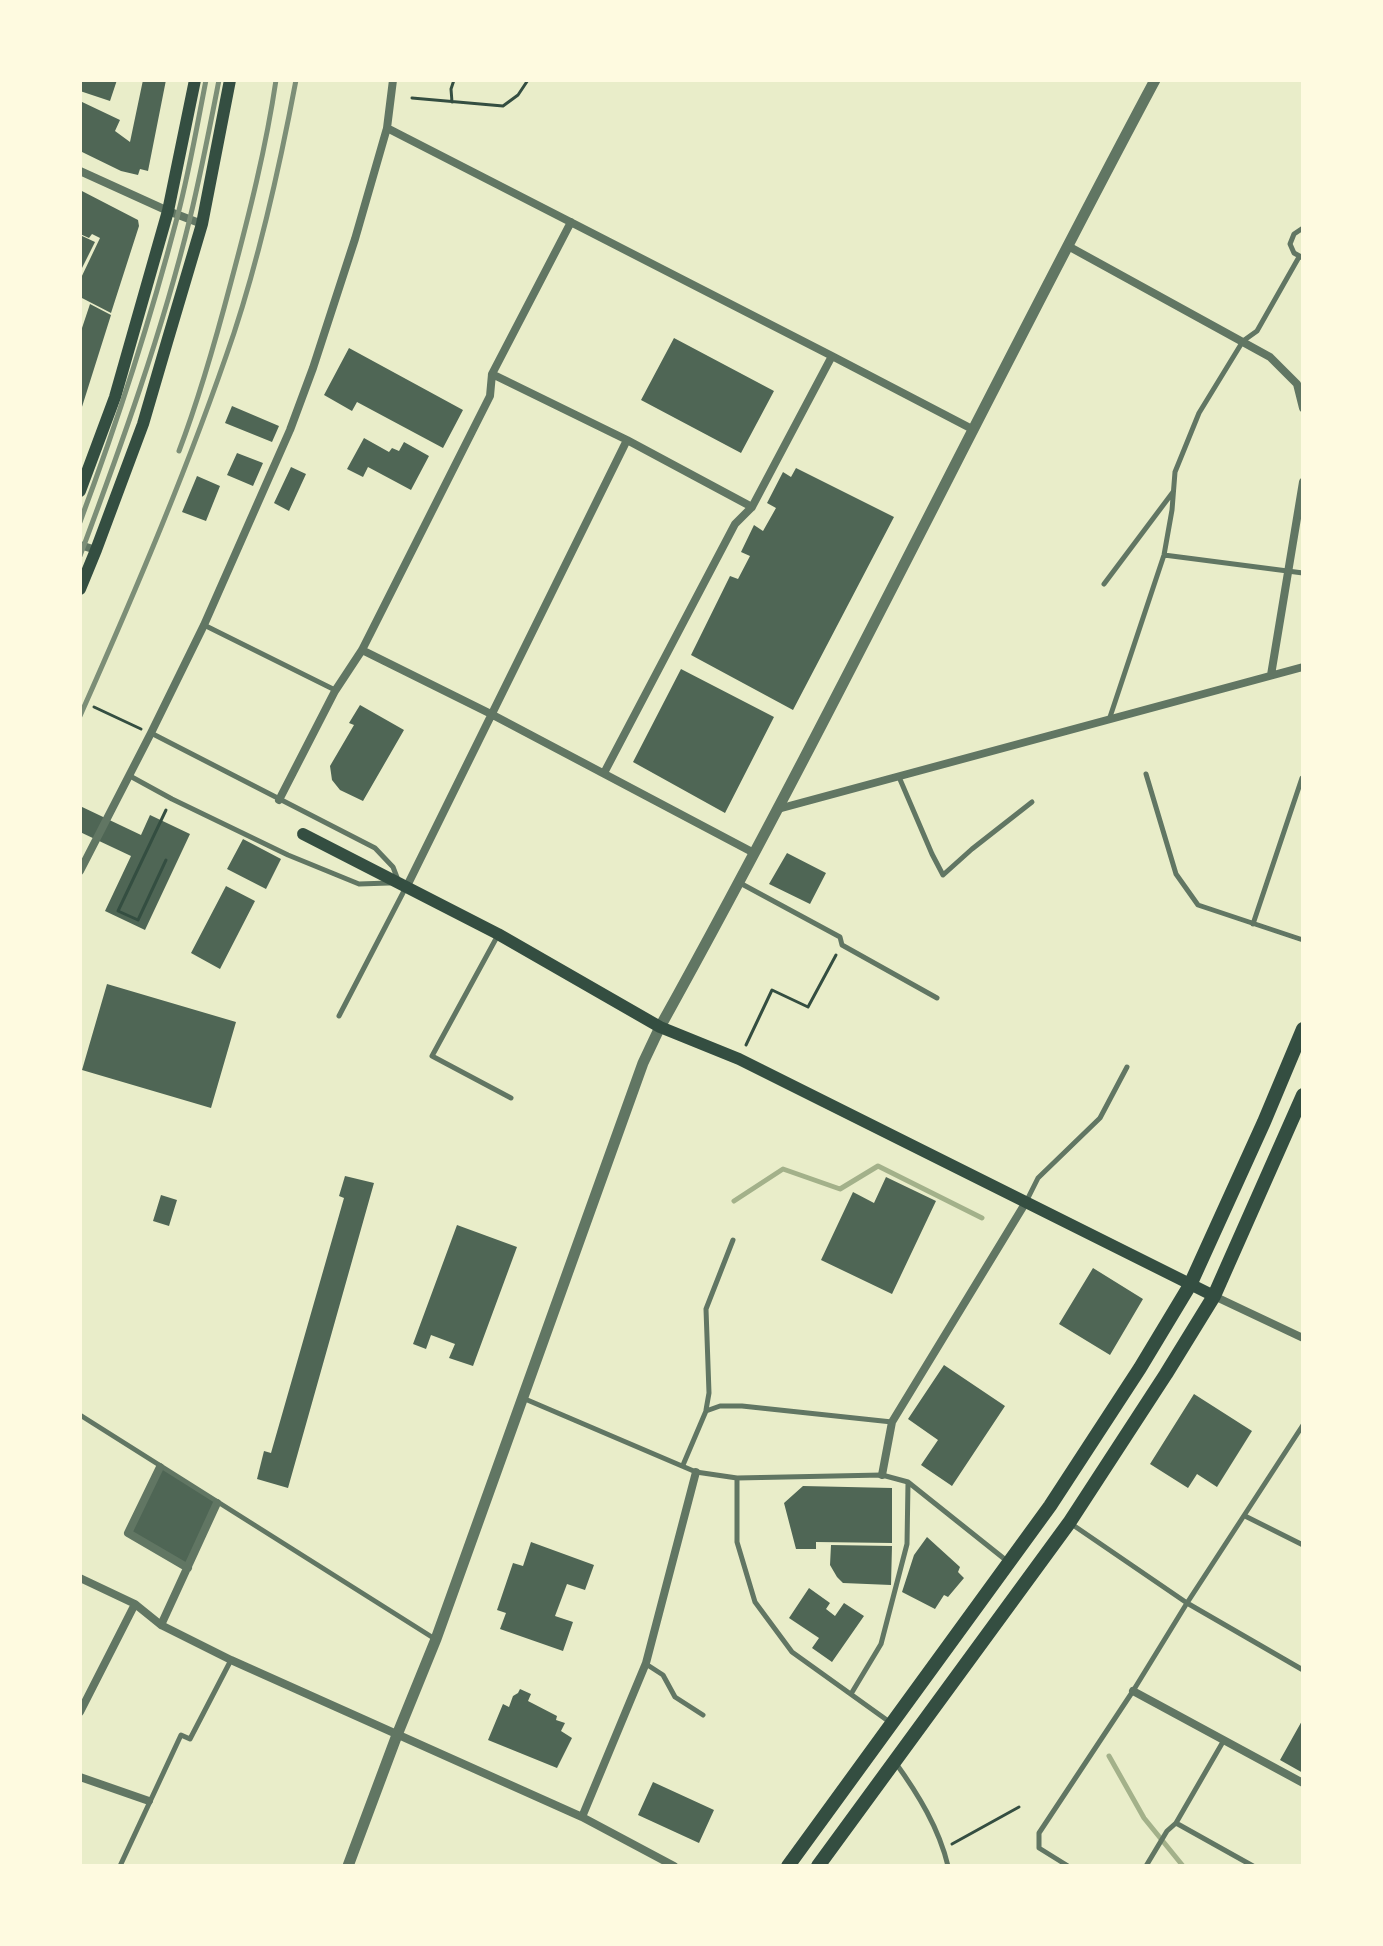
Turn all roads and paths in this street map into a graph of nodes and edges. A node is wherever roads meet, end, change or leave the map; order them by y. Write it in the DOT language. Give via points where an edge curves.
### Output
graph roads {
  1 [pos="195,80"];
  2 [pos="230,80"];
  3 [pos="393,80"];
  4 [pos="454,80"];
  5 [pos="528,80"];
  6 [pos="1155,80"];
  7 [pos="412,98"];
  8 [pos="452,102"];
  9 [pos="387,128"];
  10 [pos="80,171"];
  11 [pos="168,211"];
  12 [pos="571,222"];
  13 [pos="202,224"];
  14 [pos="1303,228"];
  15 [pos="1068,246"];
  16 [pos="1301,257"];
  17 [pos="1243,341"];
  18 [pos="832,356"];
  19 [pos="492,374"];
  20 [pos="1303,408"];
  21 [pos="974,430"];
  22 [pos="627,440"];
  23 [pos="1303,482"];
  24 [pos="80,491"];
  25 [pos="1173,492"];
  26 [pos="752,507"];
  27 [pos="80,545"];
  28 [pos="96,550"];
  29 [pos="1164,555"];
  30 [pos="1289,572"];
  31 [pos="1303,573"];
  32 [pos="1104,584"];
  33 [pos="80,589"];
  34 [pos="204,625"];
  35 [pos="362,650"];
  36 [pos="1303,667"];
  37 [pos="1271,675"];
  38 [pos="335,691"];
  39 [pos="94,707"];
  40 [pos="491,714"];
  41 [pos="1109,721"];
  42 [pos="151,733"];
  43 [pos="604,773"];
  44 [pos="1146,774"];
  45 [pos="130,776"];
  46 [pos="899,776"];
  47 [pos="1302,778"];
  48 [pos="279,800"];
  49 [pos="1032,802"];
  50 [pos="778,809"];
  51 [pos="161,820"];
  52 [pos="303,834"];
  53 [pos="754,853"];
  54 [pos="166,860"];
  55 [pos="80,871"];
  56 [pos="739,882"];
  57 [pos="403,884"];
  58 [pos="1253,924"];
  59 [pos="498,934"];
  60 [pos="1303,940"];
  61 [pos="842,945"];
  62 [pos="937,998"];
  63 [pos="339,1016"];
  64 [pos="660,1027"];
  65 [pos="1303,1029"];
  66 [pos="739,1059"];
  67 [pos="1127,1067"];
  68 [pos="1303,1095"];
  69 [pos="511,1098"];
  70 [pos="1026,1202"];
  71 [pos="733,1240"];
  72 [pos="1190,1285"];
  73 [pos="1214,1296"];
  74 [pos="1303,1338"];
  75 [pos="524,1399"];
  76 [pos="706,1411"];
  77 [pos="80,1415"];
  78 [pos="892,1422"];
  79 [pos="1303,1425"];
  80 [pos="683,1465"];
  81 [pos="160,1467"];
  82 [pos="696,1472"];
  83 [pos="882,1475"];
  84 [pos="737,1478"];
  85 [pos="908,1482"];
  86 [pos="217,1503"];
  87 [pos="1245,1516"];
  88 [pos="1069,1523"];
  89 [pos="1303,1545"];
  90 [pos="1009,1563"];
  91 [pos="188,1568"];
  92 [pos="80,1578"];
  93 [pos="1187,1603"];
  94 [pos="135,1604"];
  95 [pos="161,1625"];
  96 [pos="436,1639"];
  97 [pos="231,1660"];
  98 [pos="646,1663"];
  99 [pos="1303,1670"];
  100 [pos="1133,1691"];
  101 [pos="851,1694"];
  102 [pos="80,1712"];
  103 [pos="703,1715"];
  104 [pos="892,1723"];
  105 [pos="397,1735"];
  106 [pos="1224,1740"];
  107 [pos="895,1762"];
  108 [pos="80,1777"];
  109 [pos="1303,1783"];
  110 [pos="149,1801"];
  111 [pos="1019,1807"];
  112 [pos="582,1817"];
  113 [pos="1176,1823"];
  114 [pos="943,1848"];
  115 [pos="120,1866"];
  116 [pos="348,1866"];
  117 [pos="674,1866"];
  118 [pos="788,1866"];
  119 [pos="818,1866"];
  120 [pos="948,1866"];
  121 [pos="1068,1866"];
  122 [pos="1146,1866"];
  123 [pos="1253,1866"];
  1 -- 11 [label="main road"];
  2 -- 13 [label="main road"];
  3 -- 9 [label="street"];
  4 -- 8 [label="path"];
  5 -- 8 [label="path" via="503,106"];
  6 -- 15 [label="street"];
  7 -- 8 [label="path"];
  9 -- 12 [label="street"];
  9 -- 34 [label="street" via="299,405"];
  10 -- 11 [label="street"];
  11 -- 13 [label="street"];
  11 -- 24 [label="main road" via="115,397"];
  12 -- 18 [label="street"];
  12 -- 19 [label="street"];
  13 -- 28 [label="main road" via="143,424"];
  14 -- 16 [label="lane" via="1290,244"];
  15 -- 17 [label="street"];
  15 -- 21 [label="street"];
  16 -- 17 [label="lane" via="1257,331"];
  17 -- 20 [label="street" via="1270,357 1297,384"];
  17 -- 25 [label="lane" via="1199,413 1175,472"];
  18 -- 21 [label="street"];
  18 -- 26 [label="street"];
  19 -- 22 [label="street"];
  19 -- 35 [label="street" via="490,396"];
  21 -- 50 [label="street"];
  22 -- 26 [label="street"];
  22 -- 40 [label="street"];
  23 -- 30 [label="street"];
  25 -- 29 [label="lane"];
  25 -- 32 [label="lane"];
  26 -- 43 [label="street" via="735,524"];
  27 -- 28 [label="street"];
  28 -- 33 [label="main road"];
  29 -- 30 [label="lane"];
  29 -- 41 [label="lane"];
  30 -- 31 [label="lane"];
  30 -- 37 [label="street"];
  34 -- 38 [label="lane"];
  34 -- 42 [label="street"];
  35 -- 38 [label="street"];
  35 -- 40 [label="street"];
  36 -- 37 [label="street"];
  37 -- 41 [label="street"];
  38 -- 48 [label="street"];
  39 -- 42 [label="path"];
  40 -- 43 [label="street"];
  40 -- 57 [label="street"];
  41 -- 46 [label="street"];
  42 -- 45 [label="street"];
  42 -- 48 [label="lane"];
  43 -- 53 [label="street"];
  44 -- 58 [label="lane" via="1176,874 1198,905"];
  45 -- 55 [label="street"];
  45 -- 57 [label="lane" via="288,855 359,884"];
  46 -- 49 [label="lane" via="943,875"];
  46 -- 50 [label="street"];
  47 -- 58 [label="lane"];
  48 -- 57 [label="lane" via="375,848"];
  50 -- 53 [label="street"];
  51 -- 54 [label="path" via="118,911 138,920"];
  52 -- 57 [label="main road"];
  53 -- 56 [label="street"];
  56 -- 61 [label="lane" via="840,937"];
  56 -- 64 [label="street"];
  57 -- 59 [label="main road"];
  57 -- 63 [label="lane"];
  58 -- 60 [label="lane"];
  59 -- 64 [label="main road"];
  59 -- 69 [label="lane" via="432,1056"];
  61 -- 62 [label="lane"];
  61 -- 66 [label="path" via="808,1007 772,990"];
  64 -- 66 [label="main road"];
  64 -- 75 [label="street"];
  65 -- 72 [label="main road"];
  66 -- 70 [label="main road"];
  67 -- 70 [label="lane" via="1100,1118 1038,1178"];
  68 -- 73 [label="main road"];
  70 -- 72 [label="main road"];
  70 -- 78 [label="street"];
  71 -- 76 [label="lane" via="706,1309"];
  72 -- 73 [label="main road"];
  72 -- 90 [label="main road" via="1103,1426"];
  73 -- 74 [label="street"];
  73 -- 88 [label="main road"];
  75 -- 80 [label="lane"];
  75 -- 96 [label="street"];
  76 -- 78 [label="lane" via="742,1406"];
  76 -- 80 [label="lane"];
  77 -- 81 [label="lane"];
  78 -- 83 [label="street"];
  79 -- 87 [label="lane"];
  80 -- 82 [label="lane"];
  81 -- 86 [label="lane"];
  81 -- 91 [label="street" via="128,1533"];
  82 -- 84 [label="lane"];
  82 -- 98 [label="street"];
  83 -- 84 [label="lane"];
  83 -- 85 [label="lane"];
  84 -- 101 [label="lane" via="737,1542 755,1602 792,1652"];
  85 -- 90 [label="lane"];
  85 -- 101 [label="lane" via="907,1544 881,1644"];
  86 -- 91 [label="street"];
  86 -- 96 [label="lane"];
  87 -- 89 [label="lane"];
  87 -- 93 [label="lane"];
  88 -- 93 [label="lane"];
  88 -- 107 [label="main road"];
  90 -- 104 [label="main road"];
  91 -- 95 [label="street"];
  92 -- 94 [label="street"];
  93 -- 99 [label="lane"];
  93 -- 100 [label="lane"];
  94 -- 95 [label="street"];
  94 -- 102 [label="street"];
  95 -- 97 [label="street"];
  96 -- 105 [label="street"];
  97 -- 105 [label="street"];
  97 -- 110 [label="lane" via="190,1739 181,1735"];
  98 -- 103 [label="lane" via="663,1675 675,1697"];
  98 -- 112 [label="street"];
  100 -- 106 [label="street"];
  100 -- 121 [label="lane" via="1039,1833 1039,1848"];
  101 -- 104 [label="lane"];
  104 -- 118 [label="main road"];
  105 -- 112 [label="street"];
  105 -- 116 [label="street"];
  106 -- 109 [label="street"];
  106 -- 113 [label="lane"];
  107 -- 114 [label="lane" via="917,1791"];
  107 -- 119 [label="main road"];
  108 -- 110 [label="street"];
  110 -- 115 [label="lane"];
  111 -- 114 [label="path"];
  112 -- 117 [label="street"];
  113 -- 122 [label="lane"];
  113 -- 123 [label="lane"];
  114 -- 120 [label="lane"];
}
